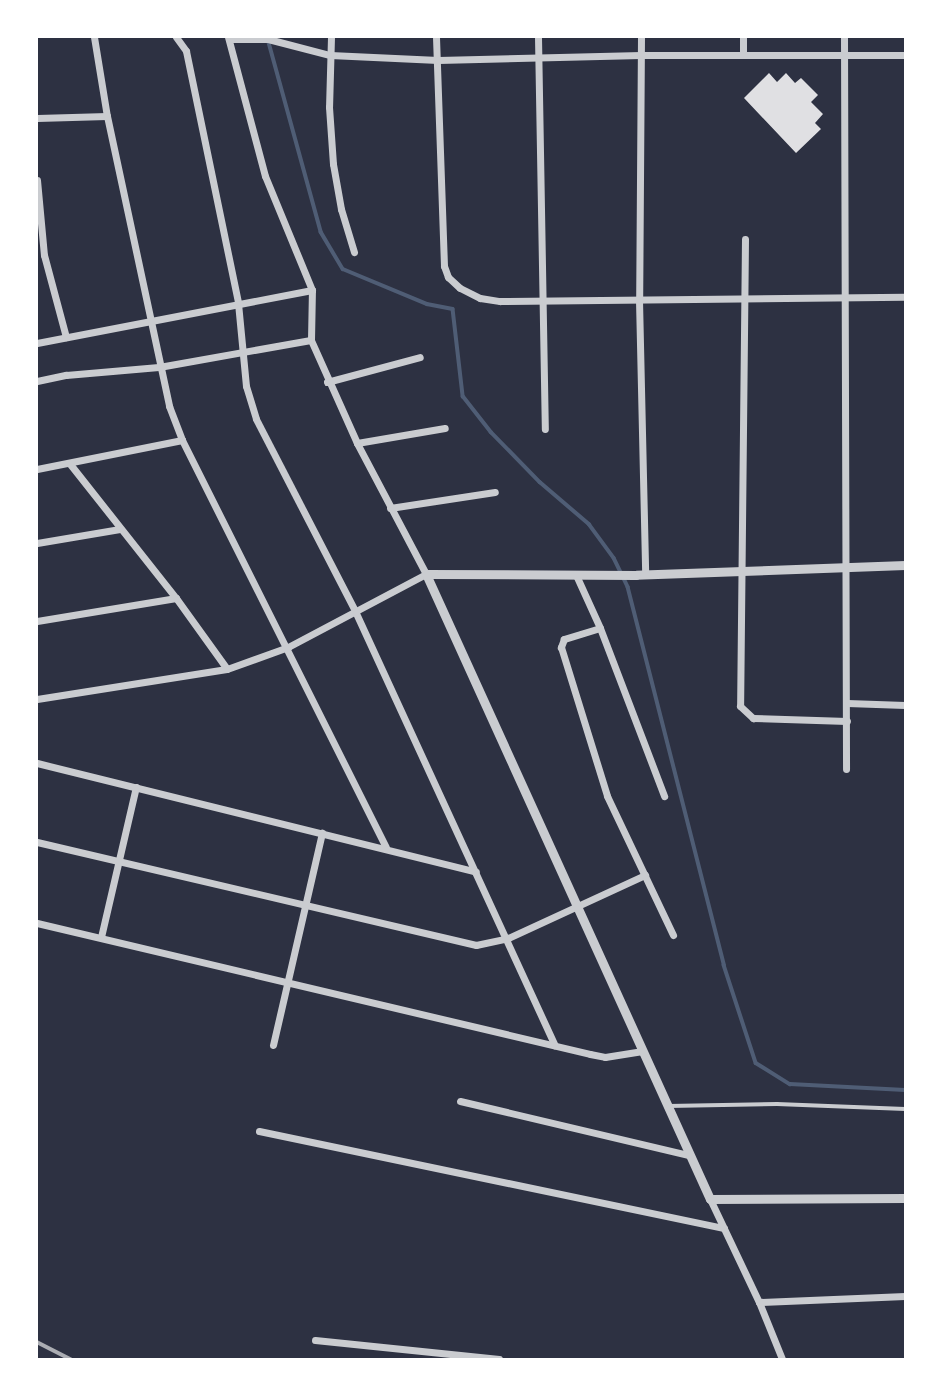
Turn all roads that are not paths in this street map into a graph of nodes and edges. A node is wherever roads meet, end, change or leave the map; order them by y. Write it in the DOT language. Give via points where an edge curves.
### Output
graph roads {
  1 [pos="94,37"];
  2 [pos="177,37"];
  3 [pos="331,37"];
  4 [pos="436,37"];
  5 [pos="538,37"];
  6 [pos="641,37"];
  7 [pos="743,37"];
  8 [pos="844,37"];
  9 [pos="229,38"];
  10 [pos="330,55"];
  11 [pos="641,55"];
  12 [pos="743,55"];
  13 [pos="905,55"];
  14 [pos="844,56"];
  15 [pos="538,58"];
  16 [pos="438,60"];
  17 [pos="107,116"];
  18 [pos="37,118"];
  19 [pos="37,180"];
  20 [pos="745,239"];
  21 [pos="354,252"];
  22 [pos="312,290"];
  23 [pos="843,297"];
  24 [pos="905,297"];
  25 [pos="744,298"];
  26 [pos="540,299"];
  27 [pos="639,300"];
  28 [pos="238,303"];
  29 [pos="150,321"];
  30 [pos="66,337"];
  31 [pos="311,340"];
  32 [pos="37,343"];
  33 [pos="241,352"];
  34 [pos="420,357"];
  35 [pos="159,367"];
  36 [pos="37,382"];
  37 [pos="327,382"];
  38 [pos="445,428"];
  39 [pos="545,429"];
  40 [pos="182,440"];
  41 [pos="357,443"];
  42 [pos="70,464"];
  43 [pos="37,469"];
  44 [pos="495,492"];
  45 [pos="390,508"];
  46 [pos="120,529"];
  47 [pos="37,543"];
  48 [pos="905,565"];
  49 [pos="846,566"];
  50 [pos="741,570"];
  51 [pos="426,574"];
  52 [pos="640,574"];
  53 [pos="576,575"];
  54 [pos="176,598"];
  55 [pos="355,611"];
  56 [pos="37,621"];
  57 [pos="600,628"];
  58 [pos="288,647"];
  59 [pos="227,669"];
  60 [pos="37,699"];
  61 [pos="847,703"];
  62 [pos="905,705"];
  63 [pos="847,721"];
  64 [pos="37,763"];
  65 [pos="846,769"];
  66 [pos="136,787"];
  67 [pos="664,796"];
  68 [pos="322,833"];
  69 [pos="37,842"];
  70 [pos="386,847"];
  71 [pos="119,862"];
  72 [pos="476,872"];
  73 [pos="645,875"];
  74 [pos="307,907"];
  75 [pos="577,908"];
  76 [pos="37,923"];
  77 [pos="673,934"];
  78 [pos="101,937"];
  79 [pos="508,939"];
  80 [pos="288,981"];
  81 [pos="273,1045"];
  82 [pos="555,1045"];
  83 [pos="643,1051"];
  84 [pos="460,1101"];
  85 [pos="666,1106"];
  86 [pos="905,1109"];
  87 [pos="259,1131"];
  88 [pos="689,1155"];
  89 [pos="905,1198"];
  90 [pos="710,1199"];
  91 [pos="724,1228"];
  92 [pos="905,1296"];
  93 [pos="759,1302"];
  94 [pos="315,1339"];
  95 [pos="499,1359"];
  96 [pos="782,1359"];
  1 -- 17 [label="street"];
  2 -- 28 [label="street" via="186,51"];
  3 -- 10 [label="street"];
  4 -- 16 [label="street"];
  5 -- 15 [label="street"];
  6 -- 11 [label="street"];
  7 -- 12 [label="street"];
  8 -- 14 [label="street"];
  9 -- 10 [label="street" via="268,39"];
  9 -- 22 [label="street" via="265,176"];
  10 -- 16 [label="street"];
  10 -- 21 [label="street" via="332,164"];
  11 -- 12 [label="street"];
  11 -- 15 [label="street"];
  11 -- 27 [label="street"];
  12 -- 14 [label="street"];
  13 -- 14 [label="street"];
  14 -- 23 [label="street"];
  15 -- 16 [label="street"];
  15 -- 26 [label="street"];
  16 -- 26 [label="street" via="444,266 453,283 480,298"];
  17 -- 18 [label="street"];
  17 -- 29 [label="street"];
  19 -- 30 [label="street" via="44,255"];
  20 -- 25 [label="street"];
  22 -- 28 [label="street"];
  22 -- 31 [label="street"];
  23 -- 24 [label="street"];
  23 -- 25 [label="street"];
  23 -- 49 [label="street"];
  25 -- 27 [label="street"];
  25 -- 50 [label="street"];
  26 -- 27 [label="street"];
  26 -- 39 [label="street"];
  27 -- 52 [label="street"];
  28 -- 29 [label="street"];
  28 -- 33 [label="street"];
  29 -- 30 [label="street"];
  29 -- 35 [label="street"];
  30 -- 32 [label="street"];
  31 -- 33 [label="street"];
  31 -- 37 [label="street"];
  33 -- 35 [label="street"];
  33 -- 55 [label="street" via="256,419"];
  34 -- 37 [label="street"];
  35 -- 36 [label="street"];
  35 -- 40 [label="street"];
  37 -- 41 [label="street"];
  38 -- 41 [label="street"];
  40 -- 42 [label="street"];
  40 -- 58 [label="street"];
  41 -- 45 [label="street"];
  42 -- 43 [label="street"];
  42 -- 46 [label="street"];
  44 -- 45 [label="street"];
  45 -- 51 [label="street"];
  46 -- 47 [label="street"];
  46 -- 54 [label="street"];
  48 -- 49 [label="street"];
  49 -- 50 [label="street"];
  49 -- 61 [label="street"];
  50 -- 52 [label="street"];
  50 -- 63 [label="street" via="740,706 747,715"];
  51 -- 53 [label="street"];
  51 -- 55 [label="street"];
  51 -- 75 [label="street"];
  52 -- 53 [label="street"];
  53 -- 57 [label="street"];
  54 -- 56 [label="street"];
  54 -- 59 [label="street"];
  55 -- 58 [label="street"];
  55 -- 72 [label="street"];
  57 -- 67 [label="street"];
  57 -- 73 [label="street" via="560,644 597,769"];
  58 -- 59 [label="street"];
  58 -- 70 [label="street"];
  59 -- 60 [label="street"];
  61 -- 62 [label="street"];
  61 -- 63 [label="street"];
  63 -- 65 [label="street"];
  64 -- 66 [label="street"];
  66 -- 68 [label="street"];
  66 -- 71 [label="street"];
  68 -- 70 [label="street"];
  68 -- 74 [label="street"];
  69 -- 71 [label="street"];
  70 -- 72 [label="street"];
  71 -- 74 [label="street"];
  71 -- 78 [label="street"];
  72 -- 79 [label="street"];
  73 -- 75 [label="street"];
  73 -- 77 [label="street"];
  74 -- 79 [label="street" via="464,944 484,946"];
  74 -- 80 [label="street"];
  75 -- 79 [label="street"];
  75 -- 83 [label="street"];
  76 -- 78 [label="street"];
  78 -- 80 [label="street"];
  79 -- 82 [label="street"];
  80 -- 81 [label="street"];
  80 -- 82 [label="street"];
  82 -- 83 [label="street" via="605,1057"];
  83 -- 85 [label="street"];
  84 -- 88 [label="street"];
  85 -- 86 [label="lane"];
  85 -- 88 [label="street"];
  87 -- 91 [label="street"];
  88 -- 90 [label="street"];
  89 -- 90 [label="street"];
  90 -- 91 [label="street"];
  91 -- 93 [label="street"];
  92 -- 93 [label="street"];
  93 -- 96 [label="street"];
  94 -- 95 [label="street"];
}
